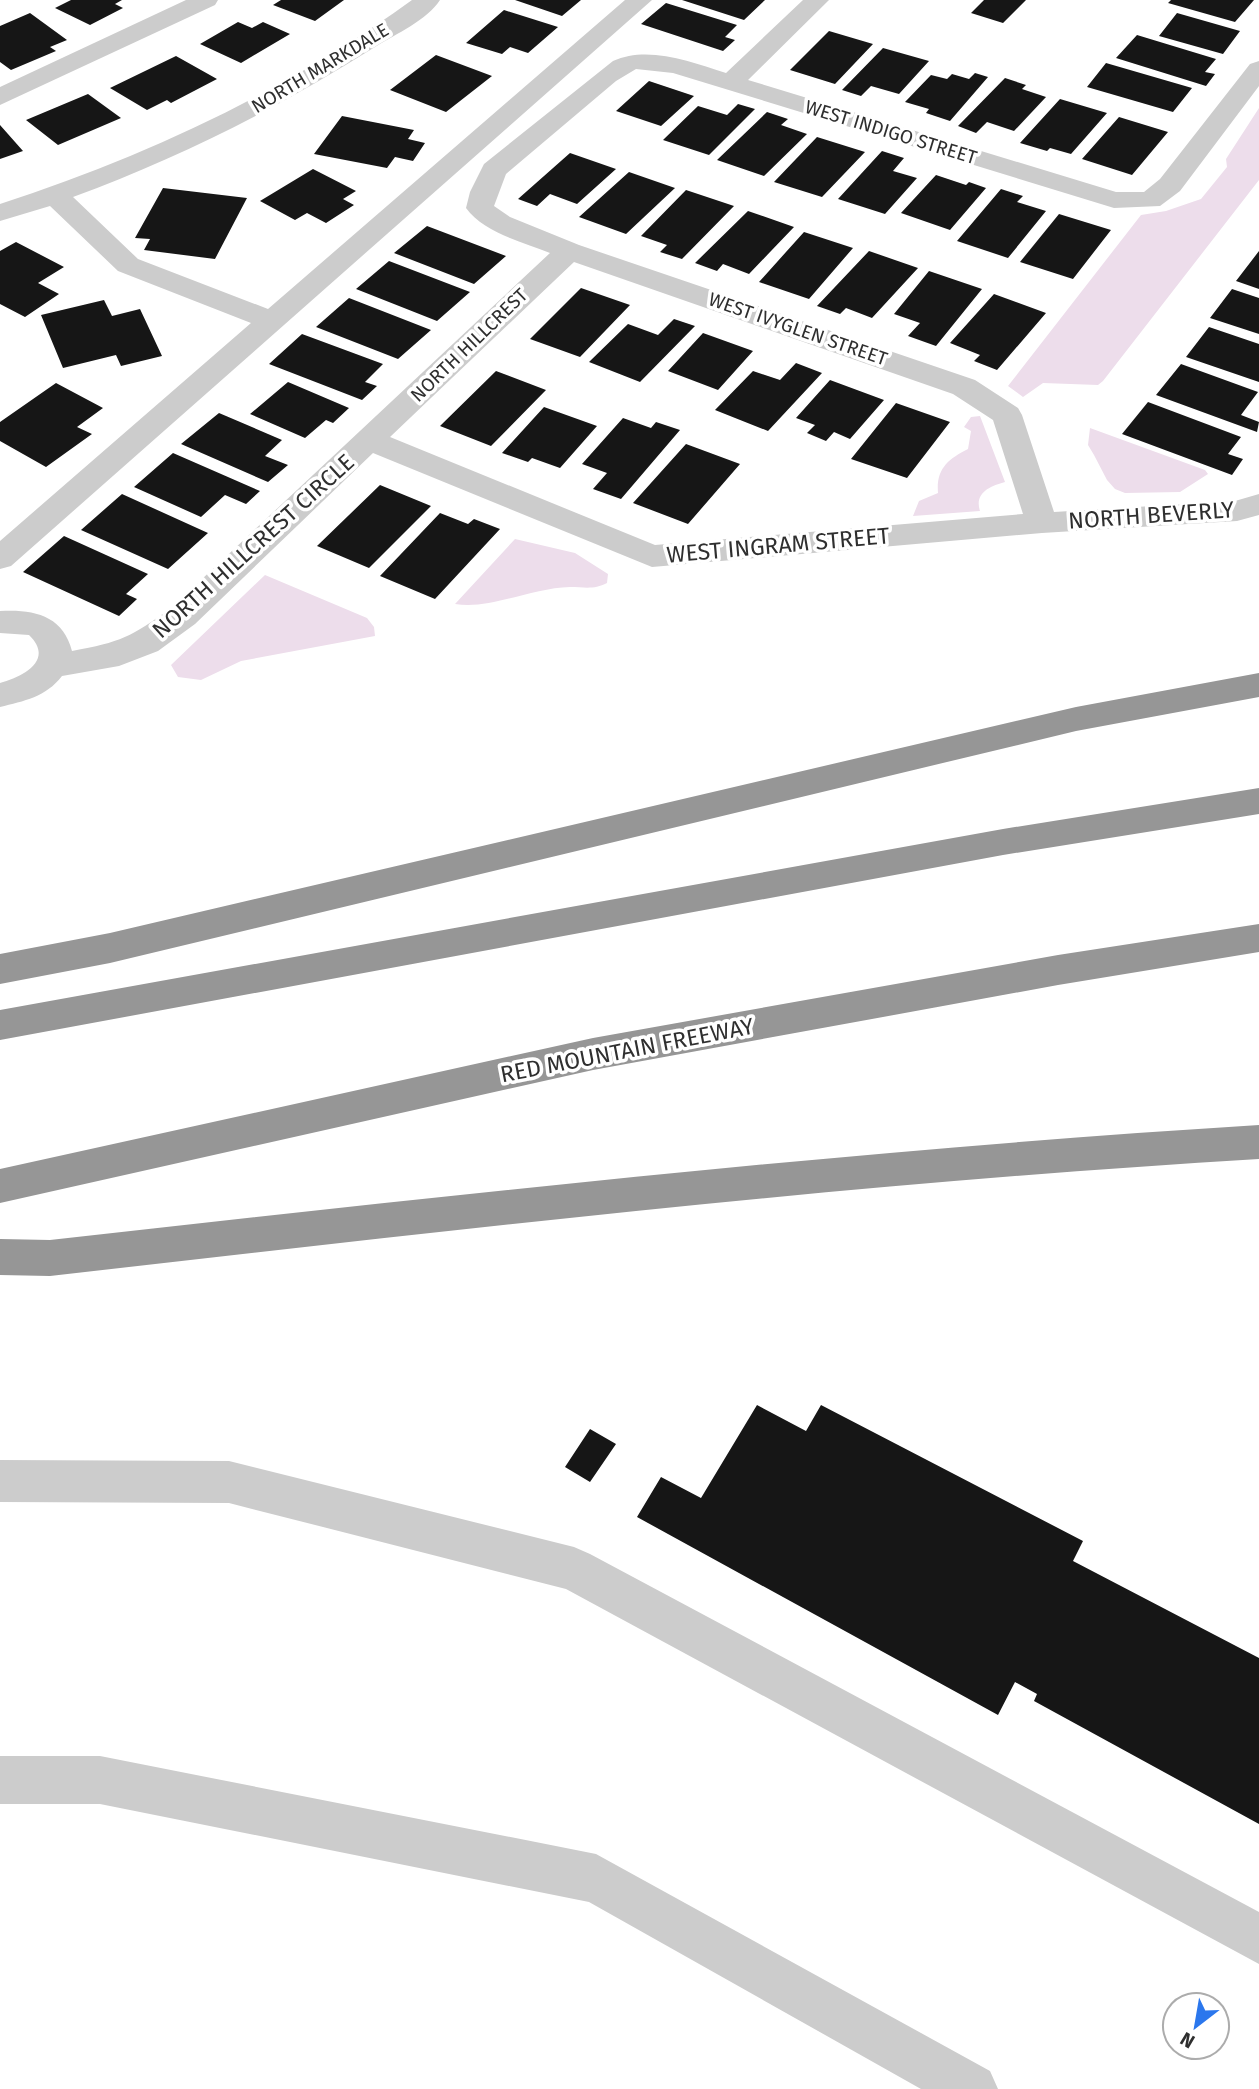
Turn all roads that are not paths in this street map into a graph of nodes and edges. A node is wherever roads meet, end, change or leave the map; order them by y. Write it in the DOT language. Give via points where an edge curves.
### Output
graph roads {
  1 [pos="206,0"];
  2 [pos="428,0"];
  3 [pos="640,0"];
  4 [pos="817,0"];
  5 [pos="1257,76"];
  6 [pos="731,82"];
  7 [pos="0,97"];
  8 [pos="56,196"];
  9 [pos="480,208"];
  10 [pos="0,213"];
  11 [pos="569,251"];
  12 [pos="272,321"];
  13 [pos="369,440"];
  14 [pos="1259,504"];
  15 [pos="1042,523"];
  16 [pos="0,558"];
  17 [pos="0,622"];
  18 [pos="53,666"];
  19 [pos="1259,685"];
  20 [pos="0,695"];
  21 [pos="1259,802"];
  22 [pos="1259,938"];
  23 [pos="0,969"];
  24 [pos="0,1025"];
  25 [pos="1259,1142"];
  26 [pos="0,1186"];
  27 [pos="0,1257"];
  28 [pos="0,1481"];
  29 [pos="0,1780"];
  30 [pos="1259,1939"];
  31 [pos="972,2089"];
  1 -- 7 [label="street"];
  2 -- 8 [label="street, NORTH MARKDALE" via="220,138"];
  3 -- 12 [label="street"];
  4 -- 6 [label="street"];
  5 -- 6 [label="street, WEST INDIGO STREET" via="1170,185 1150,200 1114,200"];
  6 -- 9 [label="street, WEST INDIGO STREET" via="676,65 633,61 607,76 494,170"];
  8 -- 10 [label="street, NORTH MARKDALE"];
  8 -- 12 [label="street" via="128,265"];
  9 -- 11 [label="street, WEST IVYGLEN STREET" via="500,223"];
  11 -- 13 [label="street, NORTH HILLCREST"];
  11 -- 15 [label="street, WEST IVYGLEN STREET" via="964,387 1007,415"];
  12 -- 16 [label="street"];
  13 -- 15 [label="street, WEST INGRAM STREET" via="652,556"];
  13 -- 18 [label="street, NORTH HILLCREST CIRCLE" via="183,616 146,643 119,654"];
  14 -- 15 [label="street, NORTH BEVERLY" via="1237,511"];
  17 -- 18 [label="street" via="22,622 49,633 57,654"];
  18 -- 20 [label="street, NORTH HILLCREST CIRCLE" via="29,687"];
  19 -- 23 [label="highway" via="1076,719 110,948"];
  21 -- 24 [label="highway" via="1003,842"];
  22 -- 26 [label="highway, RED MOUNTAIN FREEWAY" via="593,1054"];
  25 -- 27 [label="highway" via="1062,1152 699,1185 50,1258"];
  28 -- 30 [label="street" via="229,1482 574,1569"];
  29 -- 31 [label="street" via="100,1780 596,1879"];
}
